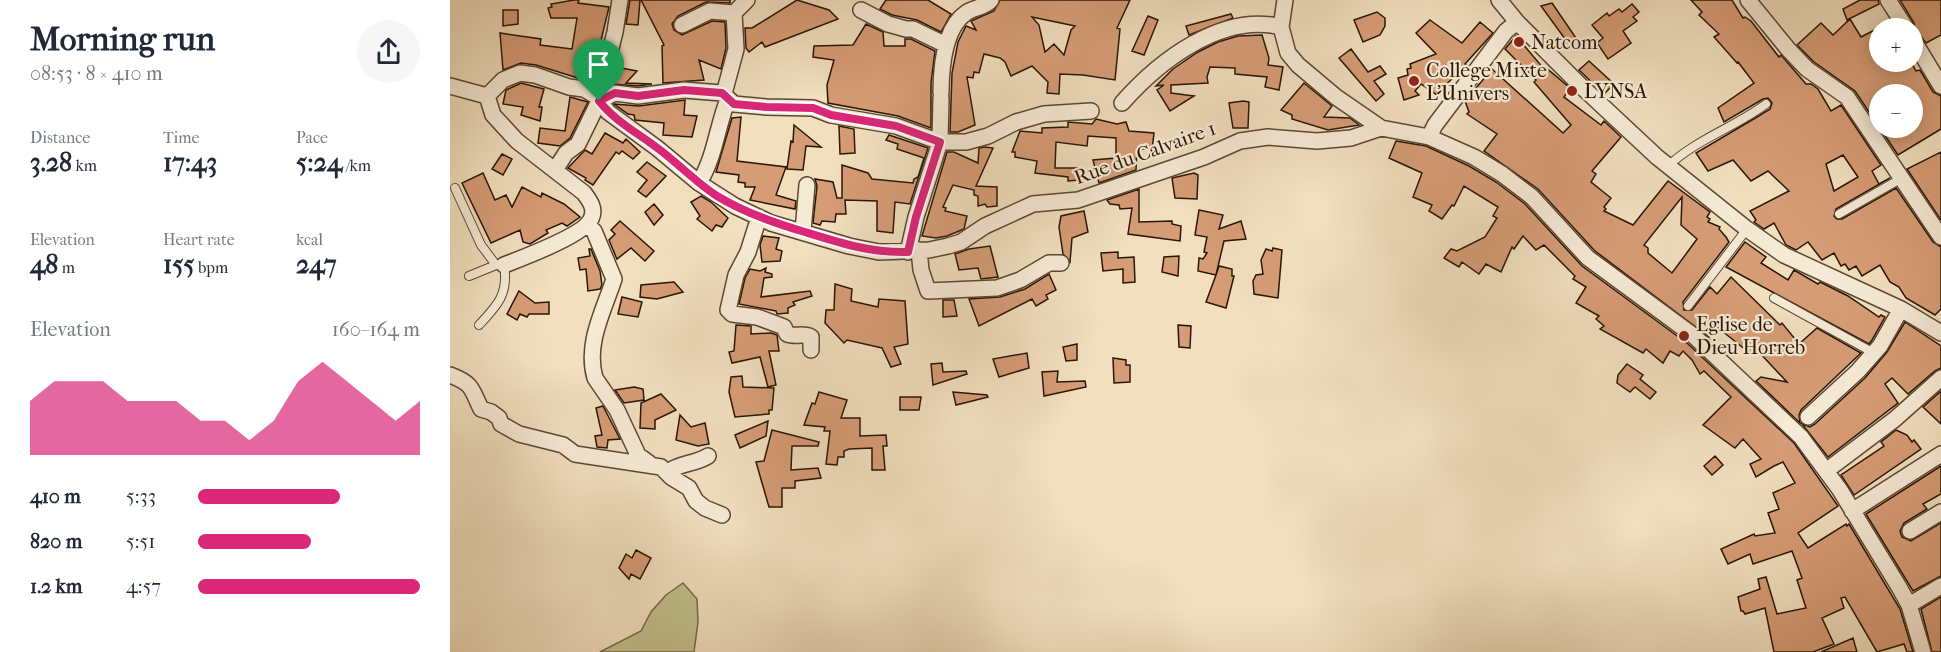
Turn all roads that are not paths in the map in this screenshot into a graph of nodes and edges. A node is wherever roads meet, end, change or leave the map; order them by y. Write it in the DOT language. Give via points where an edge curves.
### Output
graph roads {
  1 [pos="620,0"];
  2 [pos="747,0"];
  3 [pos="991,0"];
  4 [pos="1285,0"];
  5 [pos="1499,0"];
  6 [pos="1748,0"];
  7 [pos="1888,0"];
  8 [pos="861,10"];
  9 [pos="734,13"];
  10 [pos="1900,18"];
  11 [pos="1517,22"];
  12 [pos="682,25"];
  13 [pos="1281,27"];
  14 [pos="946,45"];
  15 [pos="1923,56"];
  16 [pos="450,86"];
  17 [pos="1941,86"];
  18 [pos="487,96"];
  19 [pos="725,96"];
  20 [pos="598,99"];
  21 [pos="1122,103"];
  22 [pos="1766,104"];
  23 [pos="1091,111"];
  24 [pos="1381,128"];
  25 [pos="1429,137"];
  26 [pos="940,142"];
  27 [pos="1668,166"];
  28 [pos="555,170"];
  29 [pos="1902,178"];
  30 [pos="699,183"];
  31 [pos="807,185"];
  32 [pos="456,188"];
  33 [pos="1839,214"];
  34 [pos="759,217"];
  35 [pos="587,225"];
  36 [pos="1747,229"];
  37 [pos="803,231"];
  38 [pos="1941,237"];
  39 [pos="913,251"];
  40 [pos="1061,263"];
  41 [pos="500,265"];
  42 [pos="469,276"];
  43 [pos="1774,298"];
  44 [pos="1688,306"];
  45 [pos="1901,309"];
  46 [pos="479,325"];
  47 [pos="1938,326"];
  48 [pos="811,350"];
  49 [pos="1874,353"];
  50 [pos="450,375"];
  51 [pos="1941,378"];
  52 [pos="1808,417"];
  53 [pos="1941,454"];
  54 [pos="708,456"];
  55 [pos="649,463"];
  56 [pos="1826,471"];
  57 [pos="668,472"];
  58 [pos="1852,511"];
  59 [pos="1941,512"];
  60 [pos="722,515"];
  61 [pos="1910,531"];
  62 [pos="1941,586"];
  63 [pos="1909,605"];
  64 [pos="1923,652"];
  1 -- 20 [label="street"];
  2 -- 9 [label="street"];
  3 -- 14 [label="street" via="964,14"];
  4 -- 13 [label="street, Rue du Calvaire 1"];
  5 -- 11 [label="street"];
  6 -- 29 [label="street" via="1794,56 1847,97"];
  7 -- 10 [label="street"];
  8 -- 14 [label="street" via="897,28 913,28"];
  9 -- 12 [label="street" via="710,11"];
  9 -- 19 [label="street" via="736,49"];
  11 -- 25 [label="street" via="1506,31"];
  11 -- 27 [label="street"];
  13 -- 21 [label="street" via="1256,25 1203,39 1179,51"];
  13 -- 24 [label="street, Rue du Calvaire 1" via="1288,53 1298,65"];
  14 -- 26 [label="street"];
  15 -- 17 [label="street"];
  16 -- 18 [label="street"];
  18 -- 20 [label="street, Rue du Calvaire 1" via="503,80 520,74 584,89"];
  18 -- 28 [label="street" via="493,115 512,136"];
  19 -- 20 [label="street" via="684,90 638,96 615,93"];
  19 -- 26 [label="street" via="734,104 813,108 831,115 896,126"];
  19 -- 30 [label="street" via="713,152"];
  20 -- 28 [label="street" via="578,144 566,153"];
  20 -- 30 [label="street, Rue du Calvaire 1" via="608,112"];
  22 -- 27 [label="lane" via="1699,142"];
  23 -- 26 [label="street" via="1044,114 966,142"];
  24 -- 25 [label="street, Rue du Calvaire 1"];
  24 -- 39 [label="street, Rue du Calvaire 1" via="1352,138 1317,141 1268,137 1240,141 1078,200 1033,204 985,225 961,242"];
  25 -- 56 [label="street, Rue du Calvaire 1" via="1474,157 1522,189 1588,258 1711,351 1801,437"];
  26 -- 39 [label="street" via="916,217"];
  27 -- 36 [label="street"];
  28 -- 35 [label="street" via="591,202 593,213"];
  29 -- 33 [label="lane"];
  29 -- 38 [label="street"];
  30 -- 34 [label="street, Rue du Calvaire 1"];
  31 -- 37 [label="street"];
  32 -- 41 [label="lane" via="481,245"];
  34 -- 37 [label="street, Rue du Calvaire 1"];
  34 -- 48 [label="street" via="736,275 728,310 768,320 793,336 807,335 811,337"];
  35 -- 41 [label="street" via="546,248"];
  35 -- 55 [label="street" via="594,231 614,279 600,314 592,368 638,456"];
  36 -- 44 [label="lane"];
  36 -- 45 [label="street" via="1784,255"];
  37 -- 39 [label="street, Rue du Calvaire 1" via="879,252"];
  39 -- 40 [label="street" via="928,291 997,288 1049,263"];
  41 -- 42 [label="lane"];
  41 -- 46 [label="lane" via="507,279 500,303"];
  43 -- 49 [label="lane"];
  45 -- 47 [label="street"];
  45 -- 49 [label="street"];
  49 -- 52 [label="street"];
  50 -- 55 [label="street" via="468,383 481,408 519,434 563,445 575,454"];
  51 -- 56 [label="street"];
  53 -- 58 [label="street"];
  54 -- 57 [label="street"];
  55 -- 57 [label="street"];
  56 -- 58 [label="street, Rue du Calvaire 1"];
  57 -- 60 [label="street" via="689,488 696,501"];
  58 -- 63 [label="street, Rue du Calvaire 1"];
  59 -- 61 [label="street"];
  62 -- 63 [label="street"];
  63 -- 64 [label="street, Rue du Calvaire 1"];
}
